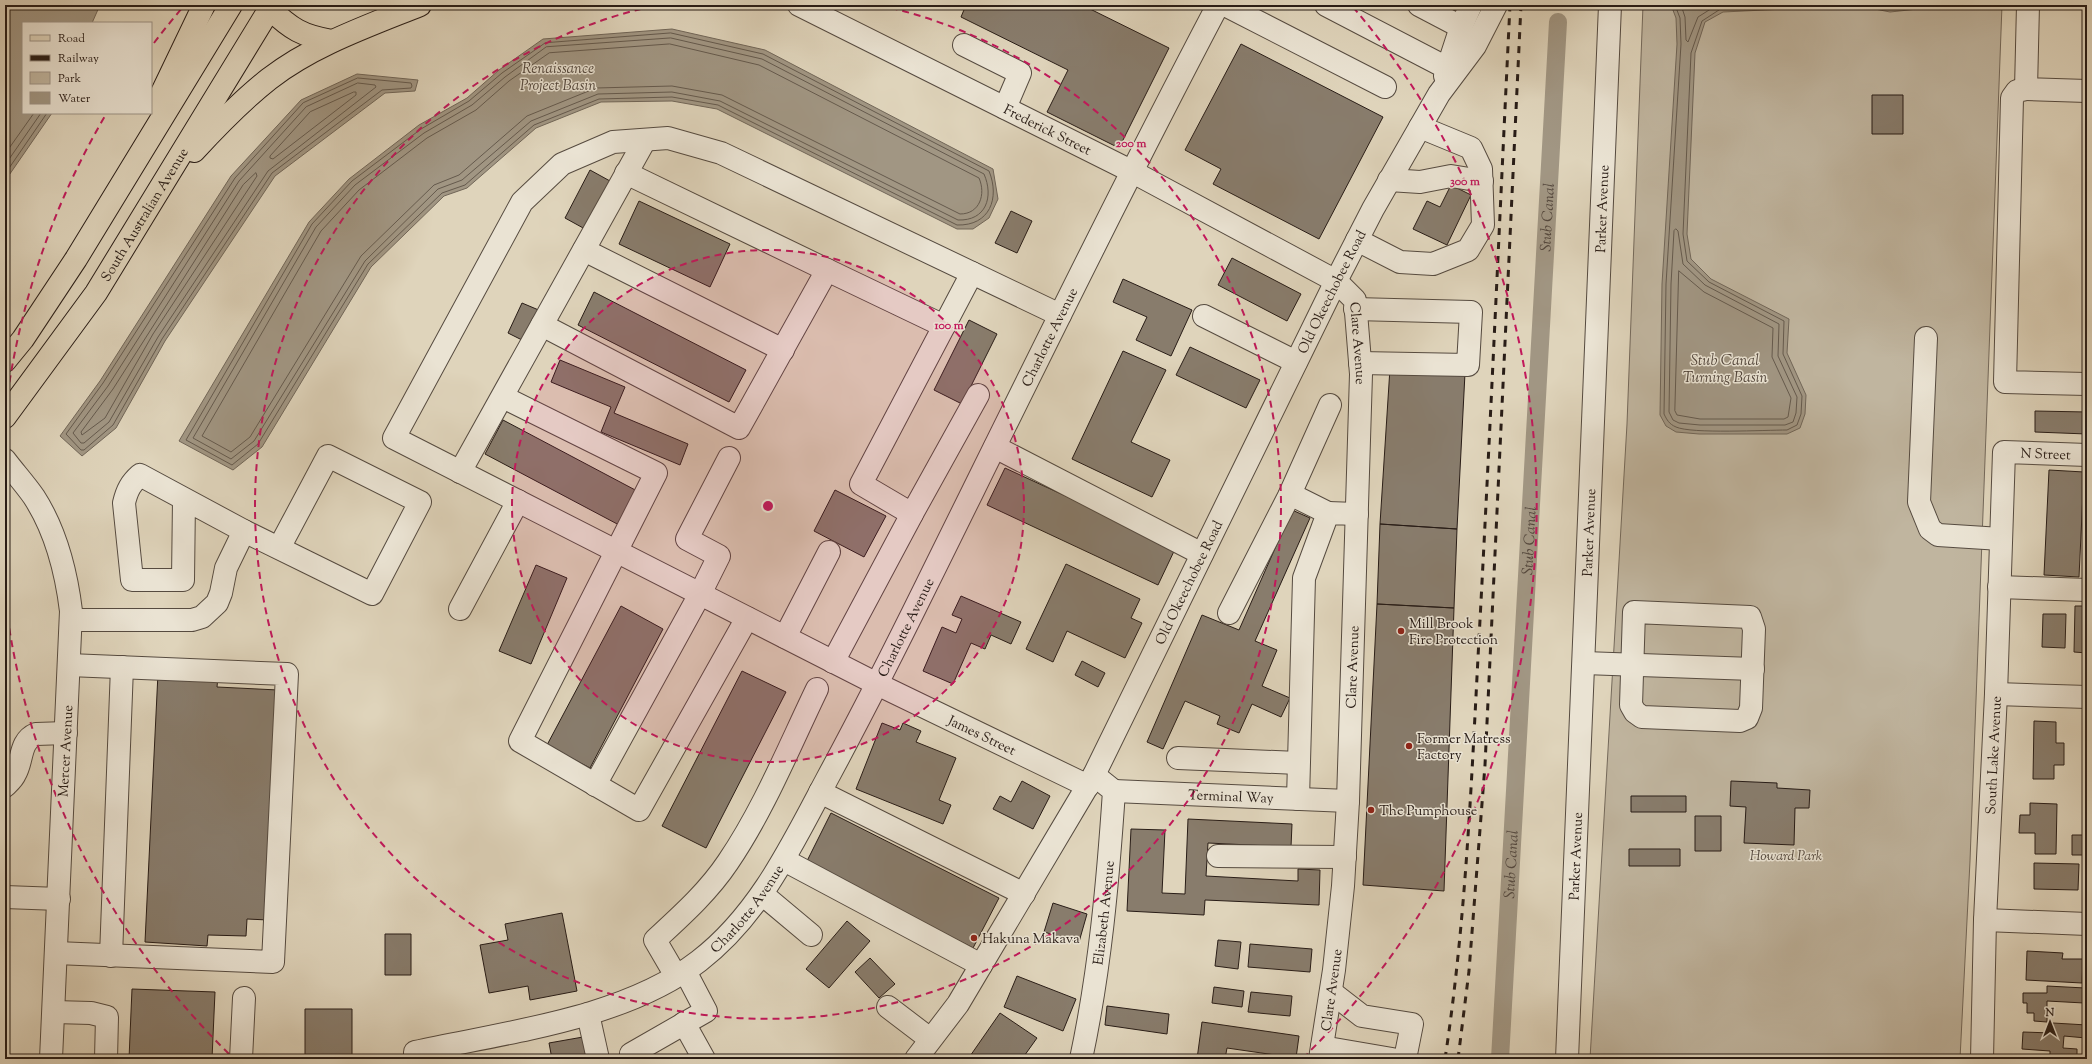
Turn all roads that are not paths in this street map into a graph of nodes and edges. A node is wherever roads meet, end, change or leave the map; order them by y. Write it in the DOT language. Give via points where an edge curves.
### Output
graph roads {
  1 [pos="204,5"];
  2 [pos="231,5"];
  3 [pos="420,5"];
  4 [pos="799,5"];
  5 [pos="1218,5"];
  6 [pos="1225,5"];
  7 [pos="1326,5"];
  8 [pos="1419,5"];
  9 [pos="1472,5"];
  10 [pos="1496,5"];
  11 [pos="1610,5"];
  12 [pos="2028,5"];
  13 [pos="270,6"];
  14 [pos="1461,27"];
  15 [pos="332,41"];
  16 [pos="964,45"];
  17 [pos="1448,68"];
  18 [pos="1386,87"];
  19 [pos="2026,89"];
  20 [pos="2087,91"];
  21 [pos="1439,94"];
  22 [pos="1005,108"];
  23 [pos="1420,127"];
  24 [pos="645,140"];
  25 [pos="1131,171"];
  26 [pos="626,173"];
  27 [pos="1389,180"];
  28 [pos="1482,181"];
  29 [pos="120,187"];
  30 [pos="160,187"];
  31 [pos="1357,240"];
  32 [pos="584,250"];
  33 [pos="827,270"];
  34 [pos="972,273"];
  35 [pos="1336,281"];
  36 [pos="1355,309"];
  37 [pos="1060,315"];
  38 [pos="1204,316"];
  39 [pos="542,325"];
  40 [pos="944,326"];
  41 [pos="1926,338"];
  42 [pos="783,350"];
  43 [pos="5,361"];
  44 [pos="1296,362"];
  45 [pos="1360,363"];
  46 [pos="2087,384"];
  47 [pos="978,396"];
  48 [pos="503,397"];
  49 [pos="1330,405"];
  50 [pos="5,417"];
  51 [pos="994,447"];
  52 [pos="2004,452"];
  53 [pos="2087,455"];
  54 [pos="728,458"];
  55 [pos="5,460"];
  56 [pos="460,472"];
  57 [pos="1290,494"];
  58 [pos="184,498"];
  59 [pos="518,501"];
  60 [pos="1328,513"];
  61 [pos="912,514"];
  62 [pos="1357,514"];
  63 [pos="244,532"];
  64 [pos="2001,539"];
  65 [pos="279,548"];
  66 [pos="616,551"];
  67 [pos="829,552"];
  68 [pos="1202,554"];
  69 [pos="1999,587"];
  70 [pos="2087,590"];
  71 [pos="700,594"];
  72 [pos="460,609"];
  73 [pos="1229,613"];
  74 [pos="747,618"];
  75 [pos="71,620"];
  76 [pos="785,637"];
  77 [pos="833,662"];
  78 [pos="1584,663"];
  79 [pos="69,665"];
  80 [pos="1632,665"];
  81 [pos="122,667"];
  82 [pos="1752,669"];
  83 [pos="877,684"];
  84 [pos="817,689"];
  85 [pos="1996,694"];
  86 [pos="2087,697"];
  87 [pos="66,733"];
  88 [pos="1178,758"];
  89 [pos="1298,763"];
  90 [pos="1091,780"];
  91 [pos="595,785"];
  92 [pos="5,786"];
  93 [pos="1114,791"];
  94 [pos="820,792"];
  95 [pos="1298,799"];
  96 [pos="1348,801"];
  97 [pos="1218,856"];
  98 [pos="1345,857"];
  99 [pos="784,860"];
  100 [pos="762,894"];
  101 [pos="1024,894"];
  102 [pos="5,897"];
  103 [pos="59,900"];
  104 [pos="1985,920"];
  105 [pos="2087,924"];
  106 [pos="811,935"];
  107 [pos="56,954"];
  108 [pos="111,956"];
  109 [pos="981,965"];
  110 [pos="680,974"];
  111 [pos="1331,992"];
  112 [pos="244,998"];
  113 [pos="888,1007"];
  114 [pos="54,1012"];
  115 [pos="588,1014"];
  116 [pos="684,1023"];
  117 [pos="930,1040"];
  118 [pos="1321,1053"];
  119 [pos="415,1056"];
  120 [pos="52,1059"];
  121 [pos="106,1059"];
  122 [pos="241,1059"];
  123 [pos="598,1059"];
  124 [pos="632,1059"];
  125 [pos="704,1059"];
  126 [pos="916,1059"];
  127 [pos="1081,1059"];
  128 [pos="1392,1059"];
  129 [pos="1405,1059"];
  130 [pos="1567,1059"];
  131 [pos="1982,1059"];
  1 -- 29 [label="main road" via="184,42"];
  2 -- 29 [label="main road"];
  3 -- 15 [label="main road"];
  4 -- 22 [label="street, Frederick Street"];
  5 -- 25 [label="street, Charlotte Avenue"];
  6 -- 18 [label="street"];
  7 -- 17 [label="street"];
  8 -- 14 [label="street"];
  9 -- 14 [label="street, Old Okeechobee Road"];
  10 -- 21 [label="street, Old Okeechobee Road" via="1474,46"];
  11 -- 78 [label="street, Parker Avenue"];
  12 -- 19 [label="street"];
  13 -- 15 [label="main road" via="288,26 314,38"];
  13 -- 30 [label="main road, South Australian Avenue"];
  14 -- 17 [label="street, Old Okeechobee Road"];
  15 -- 30 [label="main road" via="270,78 241,103"];
  16 -- 22 [label="street" via="1020,73"];
  17 -- 21 [label="street, Old Okeechobee Road"];
  19 -- 20 [label="street"];
  19 -- 46 [label="street" via="2017,91 2012,98 2005,382"];
  21 -- 23 [label="street, Old Okeechobee Road"];
  22 -- 25 [label="street, Frederick Street"];
  23 -- 27 [label="street, Old Okeechobee Road"];
  23 -- 28 [label="street" via="1471,148 1481,169"];
  24 -- 26 [label="street"];
  24 -- 34 [label="street" via="668,138 721,153"];
  24 -- 56 [label="street, James Street" via="613,142 562,164 522,202 394,438"];
  25 -- 35 [label="street, Frederick Street"];
  25 -- 37 [label="street, Charlotte Avenue"];
  26 -- 32 [label="street"];
  26 -- 33 [label="street"];
  27 -- 28 [label="street" via="1420,182 1451,176"];
  27 -- 31 [label="street, Old Okeechobee Road"];
  28 -- 31 [label="street" via="1483,225 1468,250 1433,264 1400,262"];
  29 -- 43 [label="main road" via="76,259 23,339"];
  30 -- 50 [label="main road, South Australian Avenue" via="96,293"];
  31 -- 35 [label="street, Old Okeechobee Road"];
  32 -- 39 [label="street"];
  32 -- 42 [label="street"];
  33 -- 40 [label="street"];
  33 -- 42 [label="street"];
  34 -- 37 [label="street"];
  34 -- 40 [label="street"];
  35 -- 36 [label="street, Clare Avenue" via="1355,300"];
  35 -- 44 [label="street, Old Okeechobee Road"];
  36 -- 45 [label="street, Clare Avenue"];
  36 -- 45 [label="street" via="1471,312 1468,365"];
  37 -- 51 [label="street, Charlotte Avenue"];
  38 -- 44 [label="street"];
  39 -- 42 [label="street" via="739,428"];
  39 -- 48 [label="street"];
  40 -- 61 [label="street" via="861,484"];
  41 -- 64 [label="street" via="1919,502 1930,529 1938,535"];
  44 -- 68 [label="street, Old Okeechobee Road"];
  45 -- 62 [label="street, Clare Avenue"];
  47 -- 61 [label="street"];
  48 -- 56 [label="street"];
  48 -- 66 [label="street" via="656,473"];
  49 -- 57 [label="street"];
  51 -- 68 [label="street"];
  51 -- 83 [label="street, Charlotte Avenue"];
  52 -- 53 [label="street, N Street"];
  52 -- 64 [label="street, South Lake Avenue"];
  54 -- 71 [label="street" via="687,539 719,556"];
  55 -- 75 [label="street, Mercer Avenue" via="34,497 60,551 67,581"];
  56 -- 59 [label="street, James Street"];
  57 -- 60 [label="street"];
  57 -- 73 [label="street"];
  58 -- 58 [label="street" via="140,475 132,482 124,502 132,580 184,580"];
  58 -- 63 [label="street"];
  59 -- 66 [label="street, James Street"];
  59 -- 72 [label="street"];
  60 -- 62 [label="street"];
  60 -- 89 [label="street" via="1304,578"];
  61 -- 77 [label="street"];
  62 -- 96 [label="street, Clare Avenue"];
  63 -- 65 [label="street"];
  63 -- 75 [label="street" via="226,568 217,603 202,617 192,620"];
  64 -- 69 [label="street, South Lake Avenue"];
  65 -- 65 [label="street" via="372,594 420,502 328,456"];
  66 -- 71 [label="street, James Street"];
  66 -- 91 [label="street" via="520,741"];
  67 -- 76 [label="street"];
  68 -- 90 [label="street, Old Okeechobee Road"];
  69 -- 70 [label="street"];
  69 -- 85 [label="street, South Lake Avenue"];
  71 -- 74 [label="street, James Street"];
  71 -- 91 [label="street"];
  74 -- 76 [label="street, James Street"];
  74 -- 91 [label="street" via="639,810"];
  75 -- 79 [label="street, Mercer Avenue"];
  76 -- 77 [label="street, James Street"];
  77 -- 83 [label="street, James Street"];
  78 -- 80 [label="street"];
  78 -- 130 [label="street, Parker Avenue"];
  79 -- 81 [label="street"];
  79 -- 87 [label="street, Mercer Avenue"];
  80 -- 82 [label="street"];
  80 -- 82 [label="street" via="1631,705 1642,717 1740,721 1747,718 1751,708"];
  80 -- 82 [label="street" via="1634,612 1750,617 1754,629"];
  81 -- 108 [label="street"];
  81 -- 108 [label="street" via="287,674 273,962"];
  83 -- 90 [label="street, James Street"];
  83 -- 94 [label="street, Charlotte Avenue"];
  84 -- 110 [label="street" via="755,815 728,863 693,905 655,940"];
  85 -- 86 [label="street"];
  85 -- 104 [label="street, South Lake Avenue"];
  87 -- 92 [label="street" via="31,736 23,748 15,775"];
  87 -- 103 [label="street, Mercer Avenue"];
  88 -- 89 [label="street"];
  89 -- 95 [label="street"];
  90 -- 93 [label="street"];
  90 -- 101 [label="street, Old Okeechobee Road"];
  93 -- 95 [label="street, Terminal Way"];
  93 -- 127 [label="street, Elizabeth Avenue" via="1101,949"];
  94 -- 99 [label="street, Charlotte Avenue"];
  94 -- 101 [label="street"];
  95 -- 96 [label="street, Terminal Way"];
  96 -- 98 [label="street, Clare Avenue"];
  97 -- 98 [label="street"];
  98 -- 111 [label="street, Clare Avenue"];
  99 -- 100 [label="street, Charlotte Avenue"];
  99 -- 109 [label="street"];
  100 -- 106 [label="street"];
  100 -- 110 [label="street, Charlotte Avenue" via="731,933 699,962"];
  101 -- 109 [label="street, Old Okeechobee Road"];
  102 -- 103 [label="street"];
  103 -- 107 [label="street, Mercer Avenue"];
  104 -- 105 [label="street"];
  104 -- 131 [label="street, South Lake Avenue"];
  107 -- 108 [label="street"];
  107 -- 114 [label="street, Mercer Avenue"];
  109 -- 117 [label="street, Old Okeechobee Road" via="958,1004"];
  110 -- 115 [label="street, Charlotte Avenue" via="653,991"];
  110 -- 116 [label="street" via="706,1011"];
  111 -- 118 [label="street, Clare Avenue"];
  111 -- 129 [label="street" via="1362,1016 1412,1024"];
  112 -- 122 [label="street"];
  113 -- 117 [label="street"];
  114 -- 120 [label="street, Mercer Avenue"];
  114 -- 121 [label="street" via="91,1013 107,1017"];
  115 -- 119 [label="street, Charlotte Avenue"];
  115 -- 123 [label="street"];
  116 -- 124 [label="street" via="631,1054"];
  116 -- 125 [label="street"];
  117 -- 126 [label="street, Old Okeechobee Road"];
  118 -- 128 [label="street"];
}
